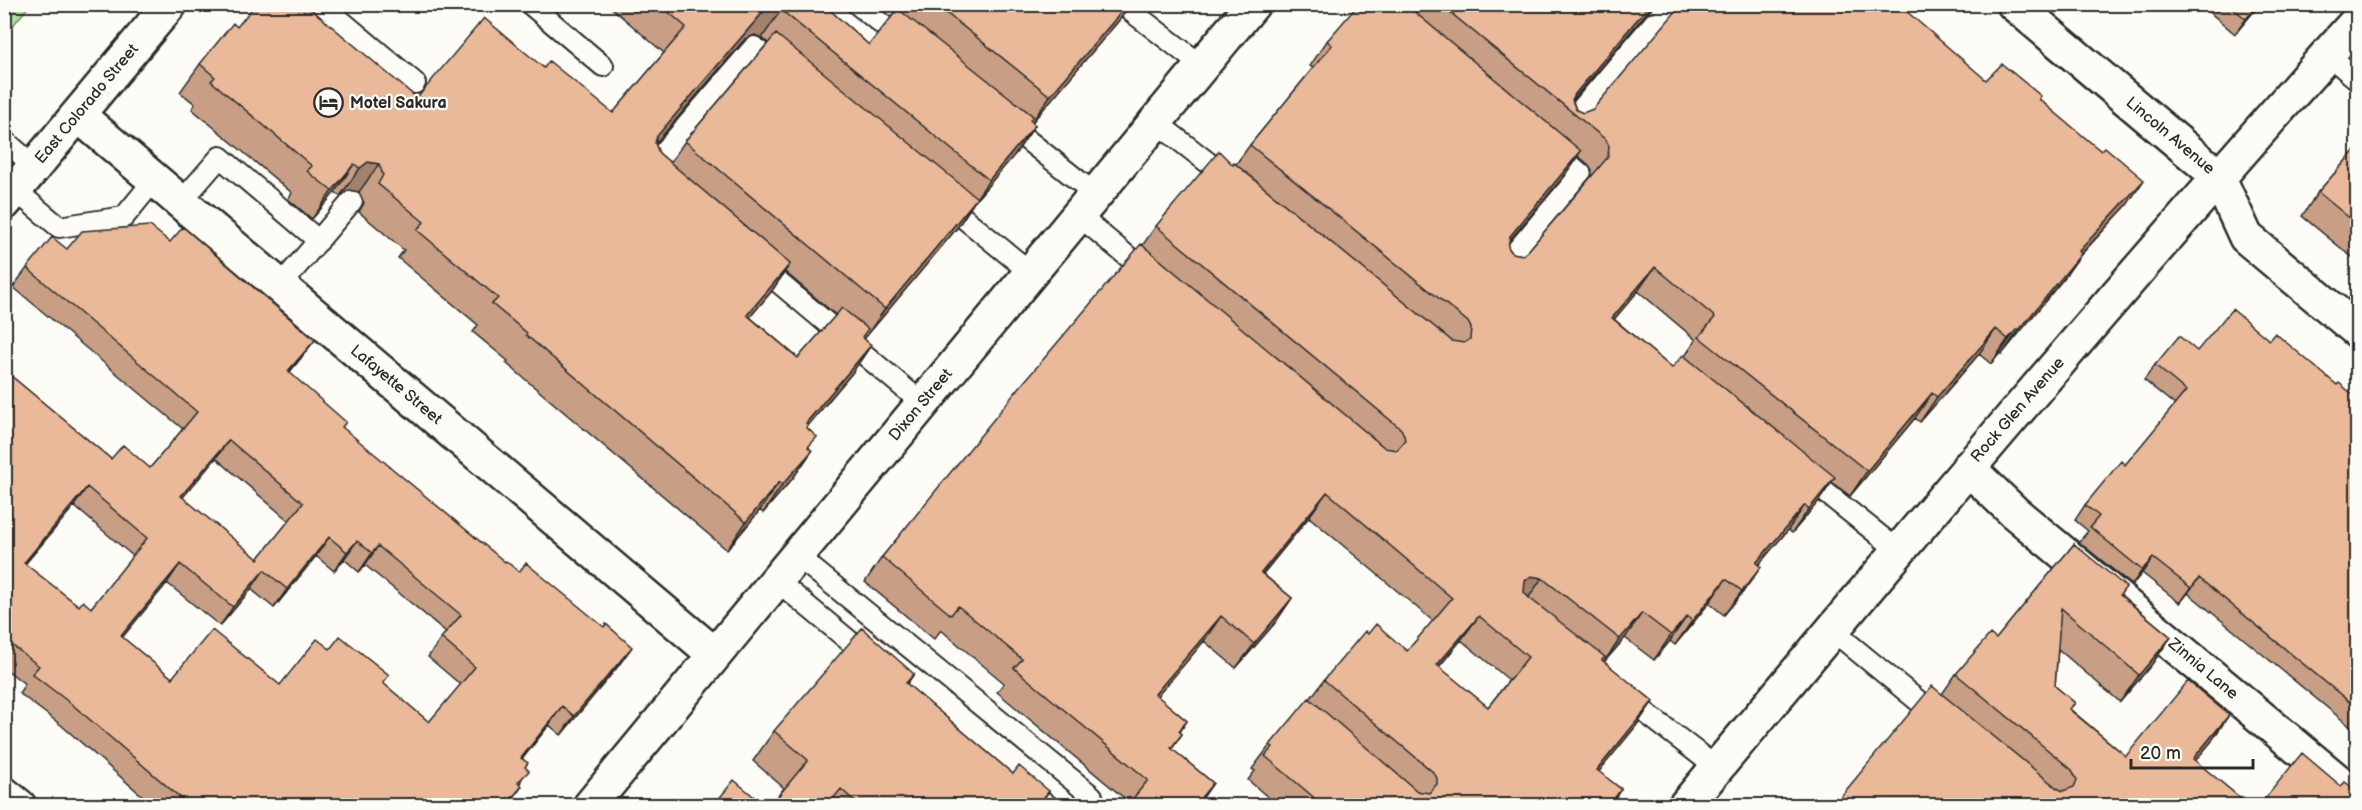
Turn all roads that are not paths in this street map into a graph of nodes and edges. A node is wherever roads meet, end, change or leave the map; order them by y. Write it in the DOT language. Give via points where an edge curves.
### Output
graph roads {
  1 [pos="170,4"];
  2 [pos="321,4"];
  3 [pos="530,4"];
  4 [pos="857,4"];
  5 [pos="1122,4"];
  6 [pos="1253,4"];
  7 [pos="1670,4"];
  8 [pos="2015,5"];
  9 [pos="2358,20"];
  10 [pos="2327,54"];
  11 [pos="920,55"];
  12 [pos="603,66"];
  13 [pos="1202,66"];
  14 [pos="791,77"];
  15 [pos="2358,80"];
  16 [pos="415,83"];
  17 [pos="993,113"];
  18 [pos="78,115"];
  19 [pos="1156,122"];
  20 [pos="1567,126"];
  21 [pos="1536,137"];
  22 [pos="4,140"];
  23 [pos="2218,176"];
  24 [pos="154,179"];
  25 [pos="18,187"];
  26 [pos="665,187"];
  27 [pos="1240,188"];
  28 [pos="929,190"];
  29 [pos="352,201"];
  30 [pos="181,202"];
  31 [pos="1087,205"];
  32 [pos="319,241"];
  33 [pos="746,255"];
  34 [pos="1502,268"];
  35 [pos="1030,273"];
  36 [pos="1162,285"];
  37 [pos="280,286"];
  38 [pos="2358,331"];
  39 [pos="922,403"];
  40 [pos="1789,463"];
  41 [pos="1968,468"];
  42 [pos="1899,551"];
  43 [pos="786,568"];
  44 [pos="1832,630"];
  45 [pos="714,654"];
  46 [pos="887,672"];
  47 [pos="1609,684"];
  48 [pos="1955,731"];
  49 [pos="1717,768"];
  50 [pos="1012,776"];
  51 [pos="1092,796"];
  52 [pos="2358,798"];
  53 [pos="594,804"];
  54 [pos="1048,806"];
  55 [pos="1685,806"];
  1 -- 18 [label="street, East Colorado Street"];
  2 -- 16 [label="lane"];
  3 -- 12 [label="lane"];
  4 -- 11 [label="lane"];
  5 -- 13 [label="lane"];
  6 -- 13 [label="street, Dixon Street"];
  7 -- 20 [label="lane"];
  8 -- 23 [label="street, Lincoln Avenue"];
  9 -- 10 [label="street, Rock Glen Avenue"];
  10 -- 15 [label="lane"];
  10 -- 23 [label="street, Rock Glen Avenue"];
  13 -- 19 [label="street, Dixon Street"];
  14 -- 26 [label="lane" via="754,46 647,172"];
  17 -- 31 [label="lane"];
  18 -- 24 [label="street, Lafayette Street"];
  18 -- 25 [label="street, East Colorado Street"];
  19 -- 27 [label="lane"];
  19 -- 31 [label="street, Dixon Street"];
  21 -- 34 [label="lane" via="1581,174"];
  22 -- 25 [label="lane"];
  23 -- 38 [label="street, Lincoln Avenue" via="2246,237"];
  23 -- 41 [label="street, Rock Glen Avenue"];
  24 -- 25 [label="lane" via="124,217 59,227"];
  24 -- 30 [label="street, Lafayette Street"];
  28 -- 35 [label="lane"];
  29 -- 32 [label="lane"];
  30 -- 32 [label="lane" via="220,157"];
  30 -- 37 [label="street, Lafayette Street"];
  31 -- 35 [label="street, Dixon Street"];
  31 -- 36 [label="lane"];
  32 -- 37 [label="lane"];
  33 -- 39 [label="lane"];
  35 -- 39 [label="street, Dixon Street"];
  37 -- 45 [label="street, Lafayette Street"];
  39 -- 43 [label="street, Dixon Street"];
  40 -- 42 [label="lane"];
  41 -- 42 [label="street, Rock Glen Avenue"];
  41 -- 52 [label="street, Zinnia Lane" via="2014,512"];
  42 -- 44 [label="street, Rock Glen Avenue"];
  43 -- 45 [label="street, Dixon Street"];
  43 -- 46 [label="lane"];
  43 -- 51 [label="lane"];
  44 -- 48 [label="lane"];
  44 -- 49 [label="street, Rock Glen Avenue"];
  45 -- 53 [label="street, Dixon Street"];
  47 -- 49 [label="lane"];
  49 -- 55 [label="street, Rock Glen Avenue"];
  50 -- 54 [label="lane"];
}
